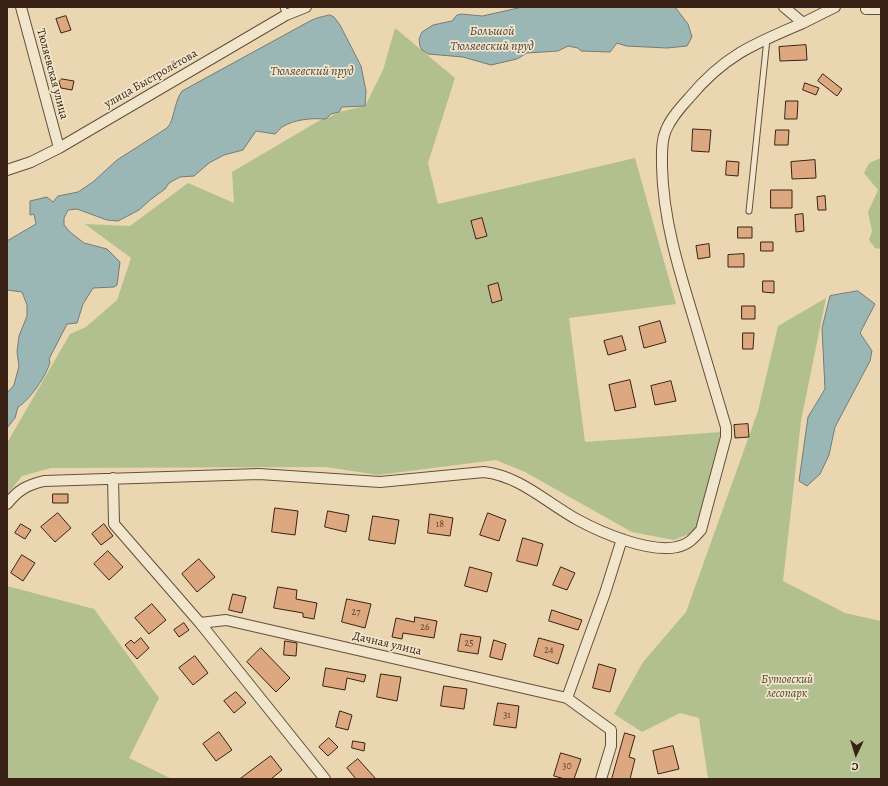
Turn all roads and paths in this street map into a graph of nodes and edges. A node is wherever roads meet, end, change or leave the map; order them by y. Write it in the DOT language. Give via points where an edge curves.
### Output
graph roads {
  1 [pos="21,7"];
  2 [pos="306,7"];
  3 [pos="784,7"];
  4 [pos="835,7"];
  5 [pos="867,7"];
  6 [pos="881,9"];
  7 [pos="284,11"];
  8 [pos="803,23"];
  9 [pos="767,38"];
  10 [pos="58,148"];
  11 [pos="7,170"];
  12 [pos="749,211"];
  13 [pos="113,478"];
  14 [pos="7,504"];
  15 [pos="622,539"];
  16 [pos="200,623"];
  17 [pos="567,698"];
  18 [pos="325,779"];
  19 [pos="601,779"];
  1 -- 10 [label="street, Тюляевская улица"];
  2 -- 7 [label="street, улица Быстролётова"];
  3 -- 8 [label="street"];
  4 -- 8 [label="street"];
  5 -- 6 [label="street" via="866,9"];
  7 -- 10 [label="street, улица Быстролётова"];
  8 -- 9 [label="street"];
  9 -- 12 [label="lane"];
  9 -- 15 [label="street" via="736,54 718,67 673,117 662,146 666,216 679,272 726,427 725,448 701,530 692,541 676,547 658,547"];
  10 -- 11 [label="street, улица Быстролётова" via="31,162"];
  13 -- 14 [label="street" via="36,482 17,491"];
  13 -- 15 [label="street" via="259,474 380,482 484,472 498,473 578,520"];
  13 -- 16 [label="street" via="114,524"];
  15 -- 17 [label="street"];
  16 -- 17 [label="street, Дачная улица" via="226,620"];
  16 -- 18 [label="street"];
  17 -- 19 [label="street, Дачная улица" via="611,730 611,746"];
}
